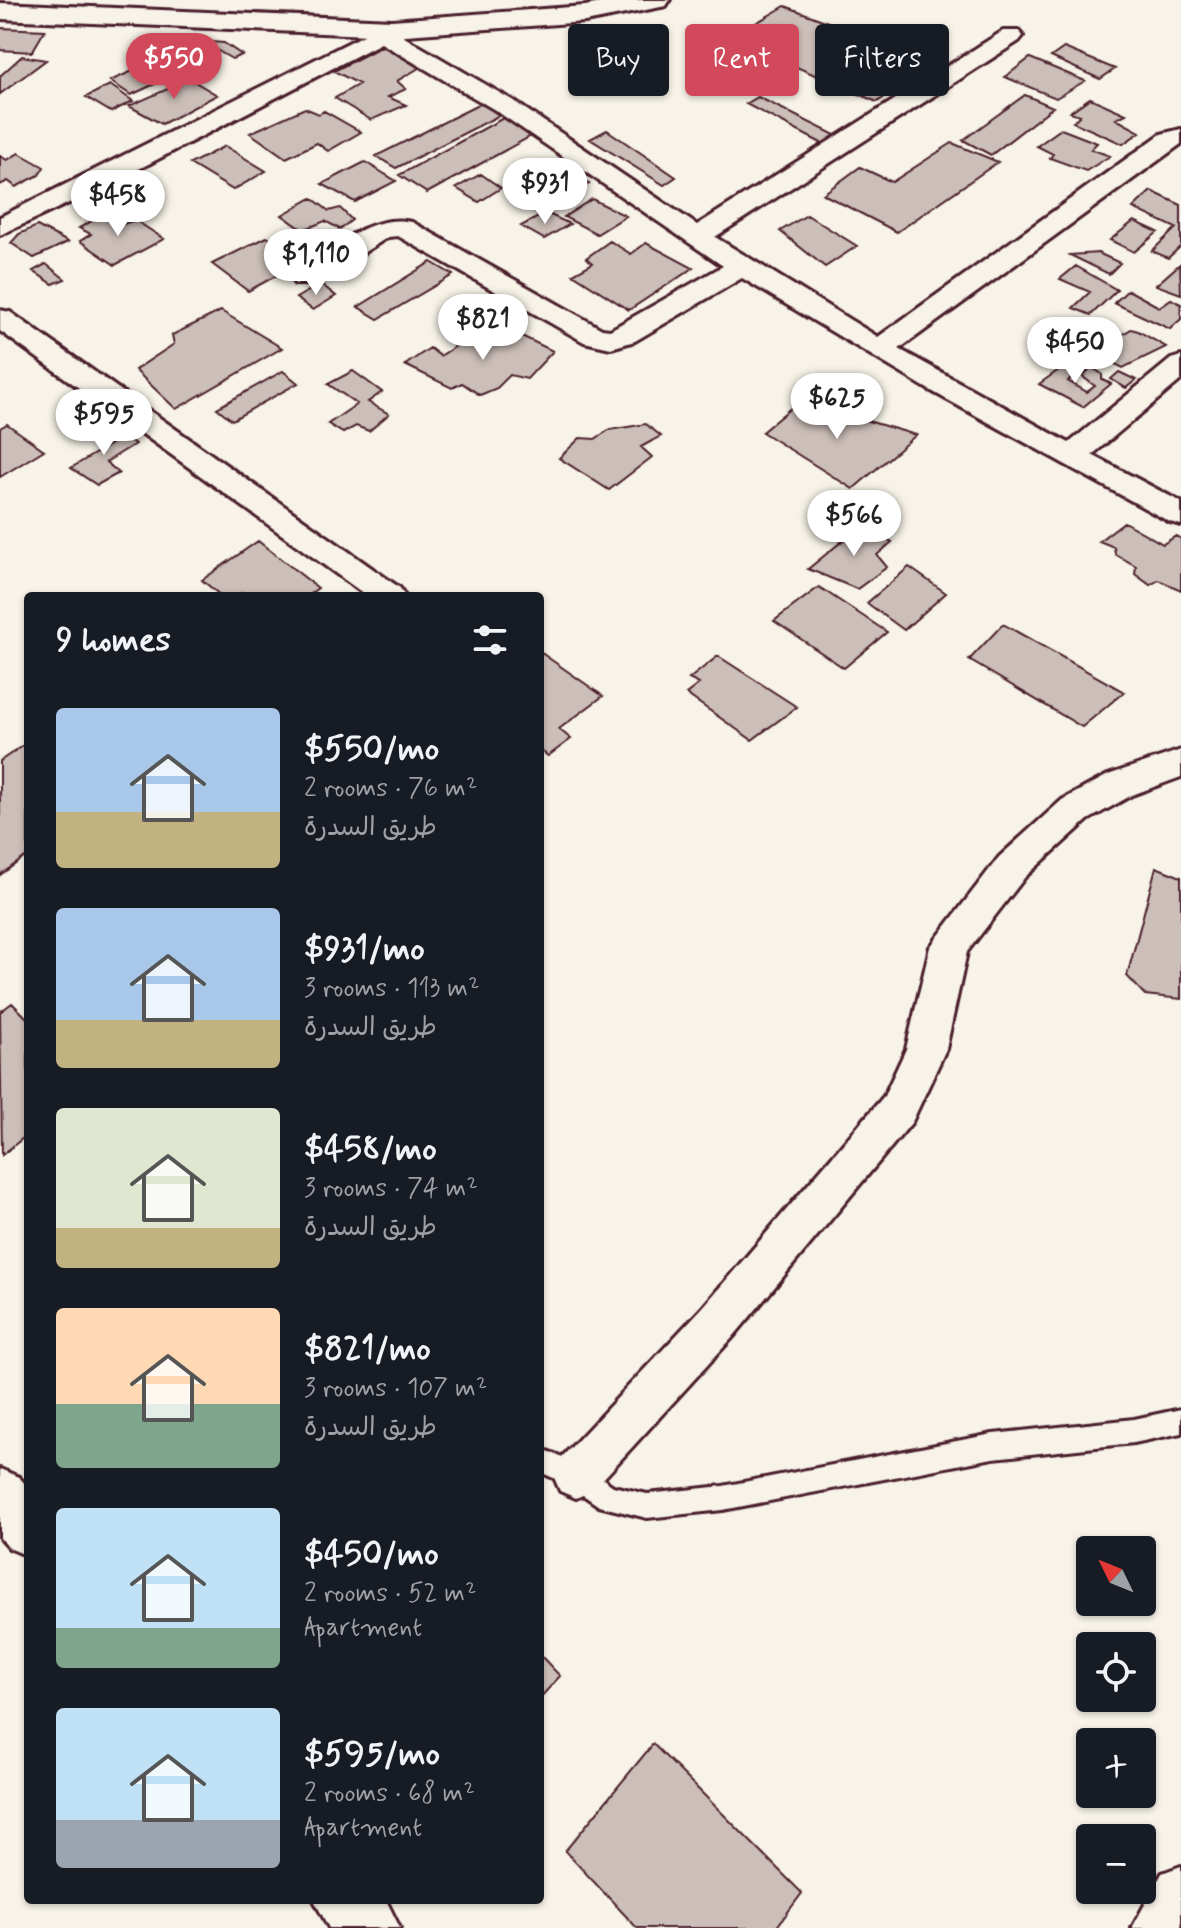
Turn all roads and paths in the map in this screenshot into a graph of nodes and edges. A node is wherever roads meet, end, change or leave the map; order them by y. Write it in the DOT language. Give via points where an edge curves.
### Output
graph roads {
  1 [pos="657,0"];
  2 [pos="0,11"];
  3 [pos="387,31"];
  4 [pos="1011,36"];
  5 [pos="1181,136"];
  6 [pos="0,227"];
  7 [pos="697,237"];
  8 [pos="742,266"];
  9 [pos="305,278"];
  10 [pos="0,318"];
  11 [pos="880,349"];
  12 [pos="1181,365"];
  13 [pos="1072,456"];
  14 [pos="1181,515"];
  15 [pos="383,592"];
  16 [pos="1181,763"];
  17 [pos="1181,1421"];
  18 [pos="558,1467"];
  19 [pos="1181,1892"];
  20 [pos="348,1904"];
  21 [pos="369,1928"];
  22 [pos="1159,1928"];
  1 -- 3 [label="main road" via="585,14"];
  2 -- 3 [label="main road"];
  3 -- 6 [label="street"];
  3 -- 7 [label="street"];
  4 -- 7 [label="street"];
  5 -- 11 [label="street"];
  7 -- 8 [label="street"];
  8 -- 9 [label="street" via="611,339 594,336 403,228 381,230"];
  8 -- 11 [label="street"];
  10 -- 15 [label="street"];
  11 -- 13 [label="street"];
  12 -- 13 [label="street"];
  13 -- 14 [label="street"];
  16 -- 18 [label="street" via="1120,785 1075,810 1012,867 949,947 926,1049 898,1109 718,1322"];
  17 -- 18 [label="lane" via="993,1446 723,1498 647,1506 608,1497"];
  19 -- 22 [label="street"];
  20 -- 21 [label="main road"];
}
